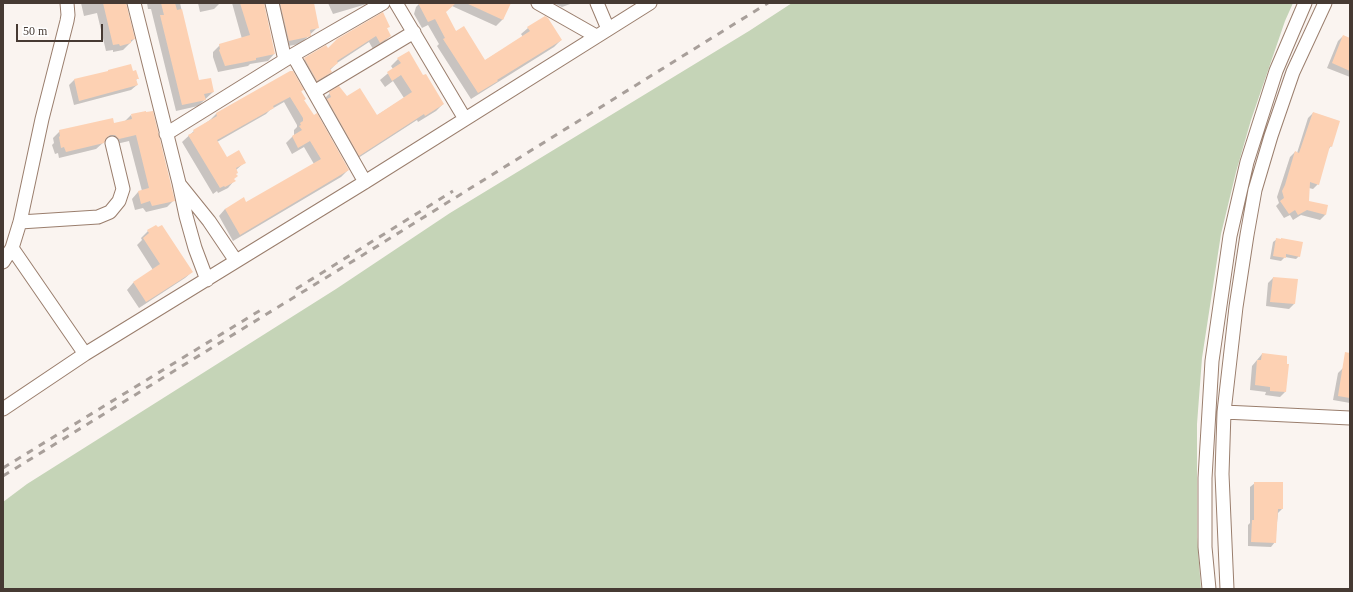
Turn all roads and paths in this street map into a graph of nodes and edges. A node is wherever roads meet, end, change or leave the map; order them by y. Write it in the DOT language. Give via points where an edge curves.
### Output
graph roads {
  1 [pos="67,3"];
  2 [pos="134,3"];
  3 [pos="272,3"];
  4 [pos="383,3"];
  5 [pos="396,3"];
  6 [pos="538,3"];
  7 [pos="597,3"];
  8 [pos="606,3"];
  9 [pos="650,3"];
  10 [pos="1305,3"];
  11 [pos="1325,3"];
  12 [pos="606,23"];
  13 [pos="414,32"];
  14 [pos="596,36"];
  15 [pos="289,57"];
  16 [pos="314,92"];
  17 [pos="465,119"];
  18 [pos="166,134"];
  19 [pos="112,143"];
  20 [pos="365,182"];
  21 [pos="179,184"];
  22 [pos="20,222"];
  23 [pos="12,248"];
  24 [pos="236,261"];
  25 [pos="3,262"];
  26 [pos="207,280"];
  27 [pos="85,354"];
  28 [pos="3,409"];
  29 [pos="1224,412"];
  30 [pos="1350,418"];
  31 [pos="1209,589"];
  32 [pos="1227,589"];
  1 -- 22 [label="street" via="67,21 45,106"];
  2 -- 18 [label="street"];
  3 -- 15 [label="street"];
  4 -- 15 [label="street"];
  5 -- 13 [label="street"];
  6 -- 14 [label="street"];
  7 -- 12 [label="street"];
  8 -- 12 [label="street"];
  9 -- 12 [label="street"];
  10 -- 31 [label="street" via="1276,71 1248,162 1230,236 1212,361 1205,478 1205,548"];
  11 -- 29 [label="street" via="1293,72 1255,190 1236,307"];
  12 -- 14 [label="street"];
  13 -- 16 [label="street"];
  13 -- 17 [label="street"];
  14 -- 17 [label="street"];
  15 -- 16 [label="street"];
  15 -- 18 [label="street"];
  16 -- 20 [label="street"];
  17 -- 20 [label="street"];
  18 -- 21 [label="street"];
  19 -- 22 [label="street" via="122,189 119,201 110,212 98,217"];
  20 -- 24 [label="street"];
  21 -- 24 [label="street"];
  21 -- 26 [label="street" via="190,233"];
  22 -- 23 [label="street"];
  23 -- 25 [label="street"];
  23 -- 27 [label="street"];
  24 -- 26 [label="street"];
  26 -- 27 [label="street"];
  27 -- 28 [label="street"];
  29 -- 30 [label="street"];
  29 -- 32 [label="street" via="1222,474"];
}
